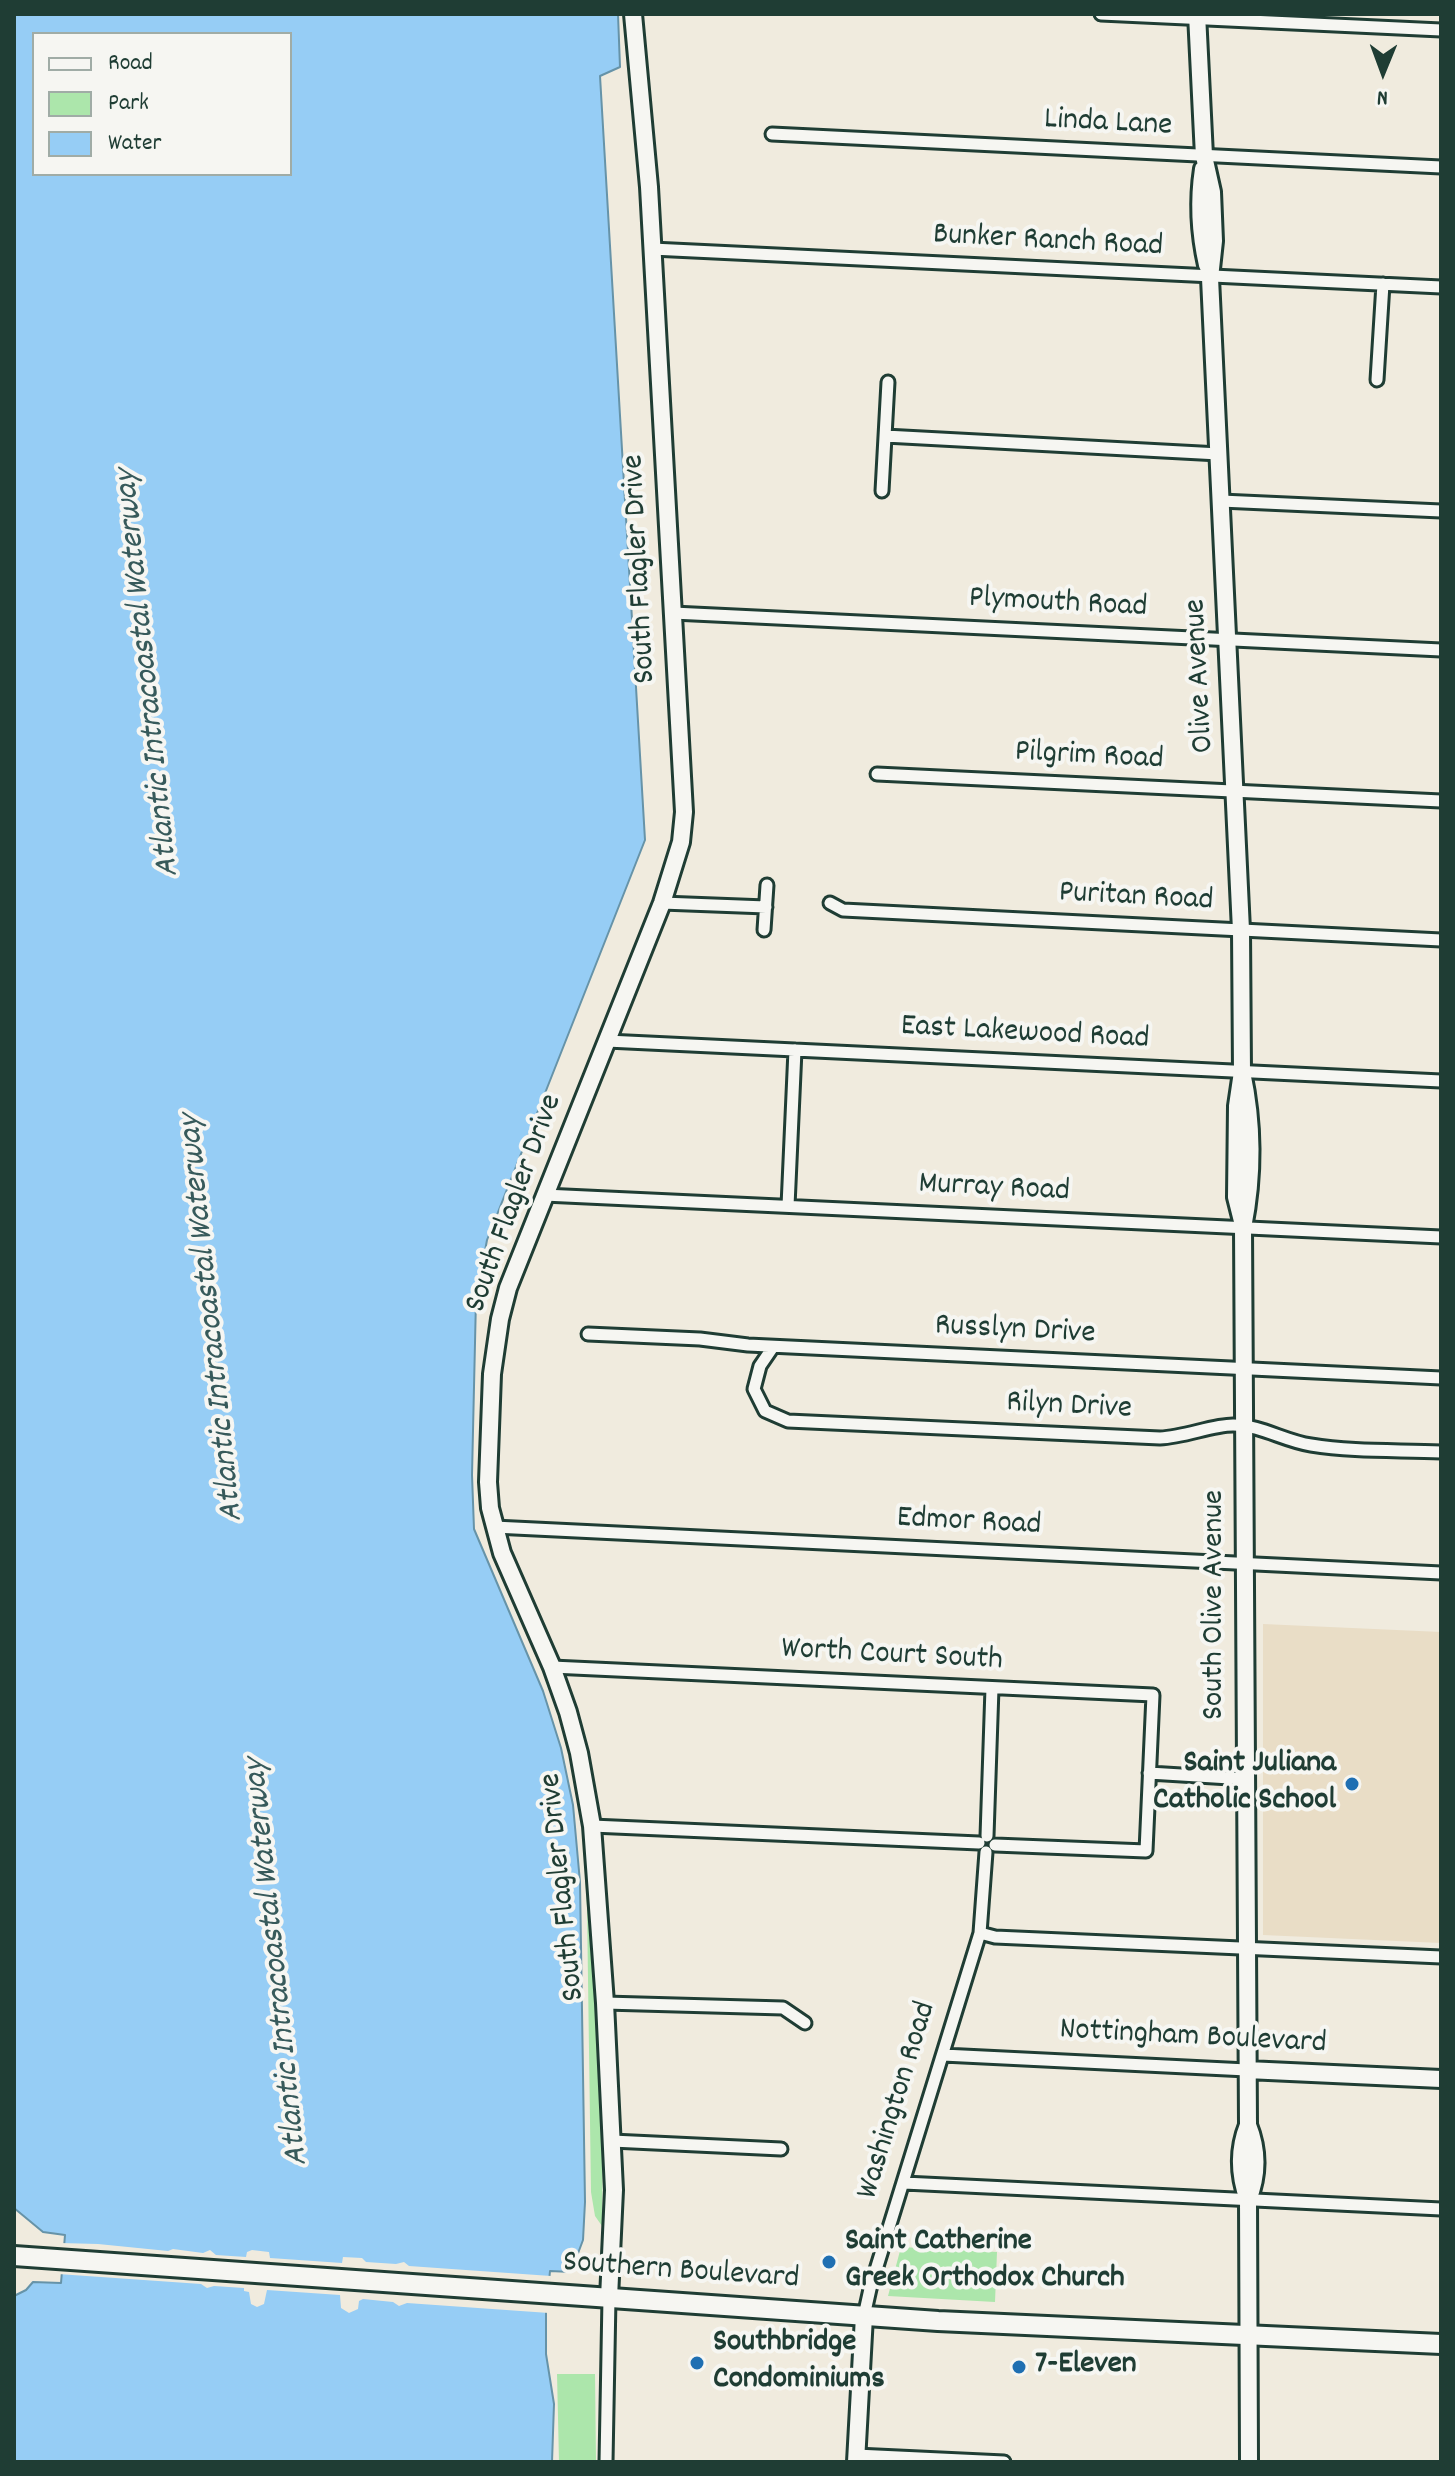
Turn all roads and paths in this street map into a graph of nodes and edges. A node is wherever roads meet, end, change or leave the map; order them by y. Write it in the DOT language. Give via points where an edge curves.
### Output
graph roads {
  1 [pos="633,14"];
  2 [pos="1101,14"];
  3 [pos="1198,16"];
  4 [pos="1441,30"];
  5 [pos="772,134"];
  6 [pos="1204,156"];
  7 [pos="1441,167"];
  8 [pos="652,249"];
  9 [pos="1210,278"];
  10 [pos="1383,284"];
  11 [pos="1441,287"];
  12 [pos="1377,380"];
  13 [pos="888,382"];
  14 [pos="885,436"];
  15 [pos="1219,454"];
  16 [pos="882,491"];
  17 [pos="1221,501"];
  18 [pos="1441,511"];
  19 [pos="673,613"];
  20 [pos="1228,640"];
  21 [pos="1441,650"];
  22 [pos="877,774"];
  23 [pos="1235,791"];
  24 [pos="1441,801"];
  25 [pos="767,885"];
  26 [pos="662,903"];
  27 [pos="830,903"];
  28 [pos="766,907"];
  29 [pos="764,930"];
  30 [pos="1241,930"];
  31 [pos="1441,940"];
  32 [pos="607,1041"];
  33 [pos="795,1050"];
  34 [pos="1242,1072"];
  35 [pos="1441,1081"];
  36 [pos="544,1195"];
  37 [pos="788,1206"];
  38 [pos="1243,1228"];
  39 [pos="1441,1237"];
  40 [pos="588,1334"];
  41 [pos="773,1347"];
  42 [pos="1244,1369"];
  43 [pos="1441,1378"];
  44 [pos="1244,1425"];
  45 [pos="1441,1452"];
  46 [pos="494,1527"];
  47 [pos="1245,1564"];
  48 [pos="1441,1573"];
  49 [pos="552,1667"];
  50 [pos="992,1688"];
  51 [pos="1149,1773"];
  52 [pos="1246,1779"];
  53 [pos="592,1826"];
  54 [pos="987,1844"];
  55 [pos="980,1933"];
  56 [pos="1247,1947"];
  57 [pos="1441,1957"];
  58 [pos="605,2003"];
  59 [pos="805,2023"];
  60 [pos="943,2055"];
  61 [pos="1247,2070"];
  62 [pos="1441,2079"];
  63 [pos="612,2141"];
  64 [pos="781,2149"];
  65 [pos="904,2183"];
  66 [pos="1248,2200"];
  67 [pos="1441,2209"];
  68 [pos="14,2256"];
  69 [pos="609,2298"];
  70 [pos="864,2316"];
  71 [pos="1249,2335"];
  72 [pos="1441,2344"];
  73 [pos="856,2458"];
  74 [pos="606,2462"];
  75 [pos="1004,2462"];
  76 [pos="1249,2462"];
  1 -- 8 [label="street, South Flagler Drive"];
  2 -- 3 [label="street"];
  3 -- 4 [label="street"];
  3 -- 6 [label="street, Olive Avenue"];
  5 -- 6 [label="street, Linda Lane"];
  6 -- 7 [label="street, Linda Lane"];
  6 -- 9 [label="street, Olive Avenue" via="1212,192"];
  8 -- 9 [label="street, Bunker Ranch Road"];
  8 -- 19 [label="street, South Flagler Drive"];
  9 -- 10 [label="street, Bunker Ranch Road"];
  9 -- 15 [label="street, Olive Avenue"];
  10 -- 11 [label="street, Bunker Ranch Road"];
  10 -- 12 [label="street"];
  13 -- 14 [label="street"];
  14 -- 15 [label="street"];
  14 -- 16 [label="street"];
  15 -- 17 [label="street, Olive Avenue"];
  17 -- 18 [label="street"];
  17 -- 20 [label="street, Olive Avenue"];
  19 -- 20 [label="street, Plymouth Road"];
  19 -- 26 [label="street, South Flagler Drive" via="684,812 681,842"];
  20 -- 21 [label="street, Plymouth Road"];
  20 -- 23 [label="street, Olive Avenue"];
  22 -- 23 [label="street, Pilgrim Road"];
  23 -- 24 [label="street, Pilgrim Road"];
  23 -- 30 [label="street, Olive Avenue"];
  25 -- 28 [label="street"];
  26 -- 28 [label="street"];
  26 -- 32 [label="street, South Flagler Drive"];
  27 -- 30 [label="street, Puritan Road" via="843,910"];
  28 -- 29 [label="street"];
  30 -- 31 [label="street, Puritan Road"];
  30 -- 34 [label="street, Olive Avenue"];
  32 -- 33 [label="street, East Lakewood Road"];
  32 -- 36 [label="street, South Flagler Drive"];
  33 -- 34 [label="street, East Lakewood Road"];
  33 -- 37 [label="street"];
  34 -- 35 [label="street, East Lakewood Road"];
  34 -- 38 [label="street, Olive Avenue" via="1236,1197"];
  36 -- 37 [label="street, Murray Road"];
  36 -- 46 [label="street, South Flagler Drive" via="508,1288 495,1350 488,1482"];
  37 -- 38 [label="street, Murray Road"];
  38 -- 39 [label="street, Murray Road"];
  38 -- 42 [label="street, South Olive Avenue"];
  40 -- 41 [label="street, Russlyn Drive"];
  41 -- 42 [label="street, Russlyn Drive"];
  41 -- 44 [label="street, Rilyn Drive" via="760,1366 754,1389 765,1411 788,1421 1160,1438"];
  42 -- 43 [label="street, Russlyn Drive"];
  42 -- 44 [label="street, South Olive Avenue"];
  44 -- 45 [label="street, Rilyn Drive" via="1316,1446"];
  44 -- 47 [label="street, South Olive Avenue"];
  46 -- 47 [label="street, Edmor Road"];
  46 -- 49 [label="street, South Flagler Drive"];
  47 -- 48 [label="street, Edmor Road"];
  47 -- 52 [label="street, South Olive Avenue"];
  49 -- 50 [label="street, Worth Court South"];
  49 -- 53 [label="street, South Flagler Drive" via="579,1753"];
  50 -- 51 [label="street, Worth Court South" via="1153,1695"];
  50 -- 54 [label="street, Washington Road"];
  51 -- 52 [label="street"];
  51 -- 54 [label="street" via="1146,1851"];
  52 -- 56 [label="street, South Olive Avenue"];
  53 -- 54 [label="street"];
  53 -- 58 [label="street, South Flagler Drive"];
  54 -- 55 [label="street, Washington Road"];
  55 -- 56 [label="street"];
  55 -- 60 [label="street, Washington Road"];
  56 -- 57 [label="street"];
  56 -- 61 [label="street, South Olive Avenue"];
  58 -- 59 [label="street" via="783,2008"];
  58 -- 63 [label="street, South Flagler Drive"];
  60 -- 61 [label="street, Nottingham Boulevard"];
  60 -- 65 [label="street, Washington Road"];
  61 -- 62 [label="street, Nottingham Boulevard"];
  61 -- 66 [label="street, South Olive Avenue" via="1248,2125 1255,2143 1255,2182"];
  63 -- 64 [label="street"];
  63 -- 69 [label="street, South Flagler Drive"];
  65 -- 66 [label="street"];
  65 -- 70 [label="street, Washington Road"];
  66 -- 67 [label="street"];
  66 -- 71 [label="street, South Olive Avenue"];
  68 -- 69 [label="main road, Southern Boulevard"];
  69 -- 70 [label="main road, Southern Boulevard"];
  69 -- 74 [label="street, South Flagler Drive"];
  70 -- 71 [label="main road, Southern Boulevard"];
  70 -- 73 [label="street, Washington Road"];
  71 -- 72 [label="main road, Southern Boulevard"];
  71 -- 76 [label="street, South Olive Avenue"];
  73 -- 75 [label="street"];
}
